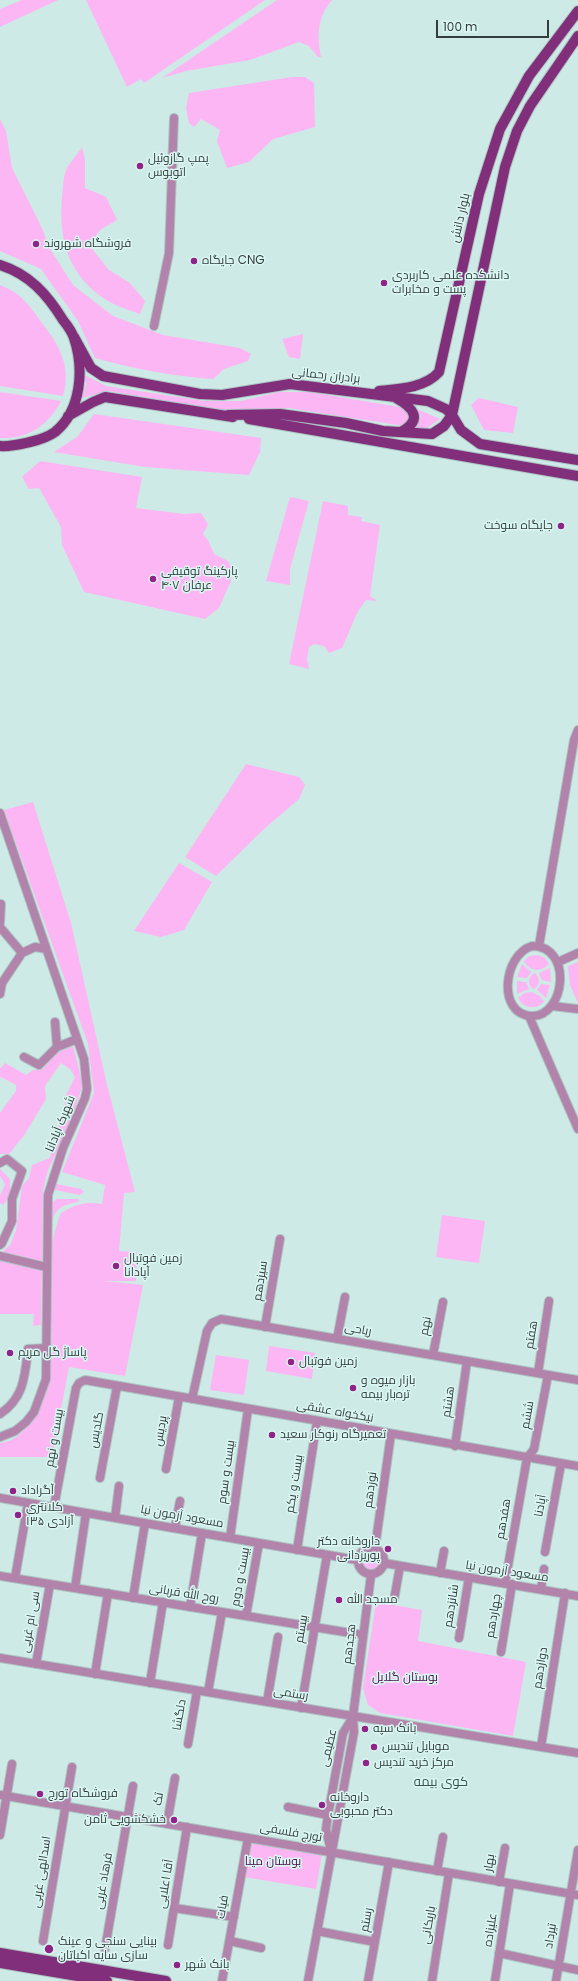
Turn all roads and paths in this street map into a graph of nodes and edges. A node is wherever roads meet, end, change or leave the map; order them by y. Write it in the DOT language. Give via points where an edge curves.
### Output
graph roads {
  1 [pos="578,11"];
  2 [pos="578,36"];
  3 [pos="174,118"];
  4 [pos="0,265"];
  5 [pos="154,326"];
  6 [pos="74,337"];
  7 [pos="361,392"];
  8 [pos="394,397"];
  9 [pos="452,415"];
  10 [pos="68,416"];
  11 [pos="228,416"];
  12 [pos="401,432"];
  13 [pos="25,443"];
  14 [pos="0,446"];
  15 [pos="0,451"];
  16 [pos="578,460"];
  17 [pos="578,476"];
  18 [pos="578,730"];
  19 [pos="0,813"];
  20 [pos="2,825"];
  21 [pos="1,904"];
  22 [pos="0,923"];
  23 [pos="0,927"];
  24 [pos="539,946"];
  25 [pos="46,949"];
  26 [pos="578,952"];
  27 [pos="22,953"];
  28 [pos="558,962"];
  29 [pos="0,994"];
  30 [pos="552,1006"];
  31 [pos="578,1009"];
  32 [pos="529,1016"];
  33 [pos="55,1022"];
  34 [pos="77,1039"];
  35 [pos="57,1047"];
  36 [pos="24,1057"];
  37 [pos="578,1129"];
  38 [pos="0,1163"];
  39 [pos="280,1240"];
  40 [pos="0,1245"];
  41 [pos="0,1256"];
  42 [pos="46,1267"];
  43 [pos="345,1298"];
  44 [pos="549,1301"];
  45 [pos="443,1302"];
  46 [pos="265,1327"];
  47 [pos="337,1339"];
  48 [pos="47,1348"];
  49 [pos="433,1355"];
  50 [pos="467,1361"];
  51 [pos="538,1373"];
  52 [pos="548,1375"];
  53 [pos="578,1380"];
  54 [pos="88,1381"];
  55 [pos="117,1386"];
  56 [pos="179,1397"];
  57 [pos="192,1399"];
  58 [pos="248,1409"];
  59 [pos="0,1414"];
  60 [pos="317,1421"];
  61 [pos="391,1434"];
  62 [pos="0,1437"];
  63 [pos="455,1446"];
  64 [pos="527,1458"];
  65 [pos="561,1464"];
  66 [pos="578,1466"];
  67 [pos="166,1469"];
  68 [pos="100,1478"];
  69 [pos="119,1486"];
  70 [pos="1,1499"];
  71 [pos="180,1501"];
  72 [pos="28,1503"];
  73 [pos="54,1507"];
  74 [pos="86,1513"];
  75 [pos="115,1518"];
  76 [pos="145,1523"];
  77 [pos="175,1528"];
  78 [pos="202,1533"];
  79 [pos="230,1538"];
  80 [pos="259,1543"];
  81 [pos="375,1548"];
  82 [pos="297,1550"];
  83 [pos="444,1551"];
  84 [pos="545,1552"];
  85 [pos="327,1555"];
  86 [pos="357,1560"];
  87 [pos="384,1563"];
  88 [pos="400,1566"];
  89 [pos="544,1569"];
  90 [pos="440,1573"];
  91 [pos="371,1575"];
  92 [pos="0,1576"];
  93 [pos="469,1577"];
  94 [pos="15,1578"];
  95 [pos="50,1584"];
  96 [pos="508,1584"];
  97 [pos="75,1588"];
  98 [pos="540,1589"];
  99 [pos="565,1593"];
  100 [pos="108,1594"];
  101 [pos="578,1596"];
  102 [pos="133,1598"];
  103 [pos="394,1600"];
  104 [pos="163,1602"];
  105 [pos="190,1607"];
  106 [pos="222,1612"];
  107 [pos="246,1616"];
  108 [pos="315,1627"];
  109 [pos="363,1635"];
  110 [pos="278,1637"];
  111 [pos="459,1638"];
  112 [pos="501,1652"];
  113 [pos="0,1658"];
  114 [pos="36,1664"];
  115 [pos="95,1674"];
  116 [pos="150,1683"];
  117 [pos="197,1691"];
  118 [pos="208,1692"];
  119 [pos="267,1702"];
  120 [pos="301,1708"];
  121 [pos="353,1716"];
  122 [pos="188,1744"];
  123 [pos="541,1747"];
  124 [pos="578,1753"];
  125 [pos="12,1764"];
  126 [pos="72,1767"];
  127 [pos="175,1778"];
  128 [pos="133,1786"];
  129 [pos="3,1795"];
  130 [pos="66,1806"];
  131 [pos="288,1807"];
  132 [pos="328,1815"];
  133 [pos="128,1817"];
  134 [pos="167,1824"];
  135 [pos="187,1827"];
  136 [pos="0,1835"];
  137 [pos="443,1837"];
  138 [pos="248,1838"];
  139 [pos="505,1848"];
  140 [pos="578,1850"];
  141 [pos="331,1852"];
  142 [pos="389,1862"];
  143 [pos="437,1871"];
  144 [pos="450,1873"];
  145 [pos="499,1882"];
  146 [pos="510,1884"];
  147 [pos="574,1895"];
  148 [pos="174,1908"];
  149 [pos="234,1917"];
  150 [pos="317,1931"];
  151 [pos="230,1941"];
  152 [pos="43,1942"];
  153 [pos="375,1942"];
  154 [pos="168,1945"];
  155 [pos="262,1948"];
  156 [pos="105,1949"];
  157 [pos="0,1953"];
  158 [pos="499,1953"];
  159 [pos="0,1963"];
  160 [pos="558,1966"];
  161 [pos="578,1970"];
  162 [pos="107,1981"];
  163 [pos="166,1981"];
  164 [pos="222,1981"];
  165 [pos="308,1981"];
  166 [pos="368,1981"];
  167 [pos="432,1981"];
  168 [pos="494,1981"];
  169 [pos="556,1981"];
  1 -- 7 [label="main road, بلوار دانش" via="529,76 500,129 479,194 439,372 434,378 418,385"];
  2 -- 9 [label="main road" via="530,106 517,131 505,167"];
  3 -- 5 [label="street" via="170,253"];
  4 -- 6 [label="main road, برادران رحمانی" via="22,274 39,288"];
  6 -- 7 [label="main road, برادران رحمانی" via="91,368 103,376 117,379 200,394 222,395 290,384"];
  6 -- 10 [label="main road" via="80,378 76,398"];
  7 -- 8 [label="main road, برادران رحمانی"];
  8 -- 9 [label="main road, برادران رحمانی" via="428,401 439,405"];
  8 -- 12 [label="main road" via="413,411 414,419 410,427"];
  9 -- 12 [label="main road" via="444,426 432,434"];
  9 -- 16 [label="main road, برادران رحمانی" via="461,430 480,444"];
  10 -- 11 [label="main road" via="105,397"];
  10 -- 13 [label="main road" via="50,435"];
  11 -- 12 [label="main road" via="280,414"];
  11 -- 17 [label="main road"];
  13 -- 14 [label="main road"];
  13 -- 15 [label="street"];
  18 -- 24 [label="street" via="574,740"];
  19 -- 20 [label="street, شهرک آپادانا"];
  20 -- 25 [label="street, شهرک آپادانا"];
  21 -- 22 [label="street"];
  23 -- 27 [label="street"];
  24 -- 28 [label="street" via="551,952"];
  24 -- 32 [label="street" via="526,948 520,952 509,978 513,1006 517,1011"];
  25 -- 27 [label="street" via="35,947"];
  25 -- 34 [label="street, شهرک آپادانا"];
  26 -- 28 [label="street"];
  27 -- 29 [label="street" via="2,983"];
  28 -- 30 [label="street" via="559,985"];
  30 -- 31 [label="street"];
  30 -- 32 [label="street" via="542,1014"];
  32 -- 37 [label="street"];
  33 -- 35 [label="street"];
  34 -- 35 [label="street"];
  34 -- 42 [label="street, شهرک آپادانا" via="84,1059 87,1089 48,1195"];
  35 -- 36 [label="street" via="39,1065"];
  38 -- 40 [label="street" via="7,1159 22,1171 12,1199 12,1221"];
  39 -- 46 [label="street, سیزدهم"];
  41 -- 42 [label="street"];
  42 -- 48 [label="street, شهرک آپادانا"];
  43 -- 47 [label="street"];
  44 -- 51 [label="street, هفتم"];
  45 -- 49 [label="street, نهم"];
  46 -- 47 [label="street, ریاحی"];
  46 -- 57 [label="street, ریاحی" via="221,1319 212,1323 207,1331"];
  47 -- 49 [label="street, ریاحی"];
  48 -- 59 [label="street" via="28,1349 25,1377 20,1391 11,1407"];
  48 -- 62 [label="street, شهرک آپادانا" via="46,1379 34,1412 15,1431"];
  49 -- 50 [label="street, ریاحی"];
  50 -- 51 [label="street, ریاحی"];
  50 -- 63 [label="street, هشتم"];
  51 -- 52 [label="street, ریاحی"];
  52 -- 53 [label="street, ریاحی"];
  52 -- 64 [label="street, ششم" via="534,1449"];
  54 -- 55 [label="street, نیکخواه عشقی"];
  54 -- 73 [label="street, بیست و نهم" via="81,1382 76,1388"];
  55 -- 56 [label="street, نیکخواه عشقی"];
  55 -- 68 [label="street, گلدیس"];
  56 -- 57 [label="street, نیکخواه عشقی"];
  56 -- 67 [label="street, پردیس"];
  57 -- 58 [label="street, نیکخواه عشقی"];
  58 -- 60 [label="street, نیکخواه عشقی"];
  58 -- 79 [label="street, بیست و سوم"];
  60 -- 61 [label="street, نیکخواه عشقی"];
  60 -- 82 [label="street, بیست و یکم"];
  61 -- 63 [label="street, نیکخواه عشقی"];
  61 -- 81 [label="street, نوزدهم"];
  63 -- 64 [label="street, نیکخواه عشقی"];
  64 -- 65 [label="street, نیکخواه عشقی"];
  64 -- 96 [label="street, هفدهم"];
  65 -- 66 [label="street, نیکخواه عشقی"];
  65 -- 84 [label="street, آپادنا"];
  69 -- 75 [label="street"];
  70 -- 72 [label="street, مسعود آزمون نیا"];
  71 -- 77 [label="street"];
  72 -- 73 [label="street, مسعود آزمون نیا"];
  72 -- 94 [label="street"];
  73 -- 74 [label="street, مسعود آزمون نیا"];
  74 -- 75 [label="street, مسعود آزمون نیا"];
  74 -- 97 [label="street"];
  75 -- 76 [label="street, مسعود آزمون نیا"];
  76 -- 77 [label="street, مسعود آزمون نیا"];
  76 -- 102 [label="street"];
  77 -- 78 [label="street, مسعود آزمون نیا"];
  78 -- 79 [label="street, مسعود آزمون نیا"];
  78 -- 105 [label="street"];
  79 -- 80 [label="street, مسعود آزمون نیا"];
  80 -- 82 [label="street, مسعود آزمون نیا"];
  80 -- 107 [label="street, بیست و دوم"];
  81 -- 86 [label="street" via="363,1550"];
  81 -- 87 [label="street" via="382,1554"];
  82 -- 85 [label="street, مسعود آزمون نیا"];
  83 -- 90 [label="street"];
  85 -- 86 [label="street, مسعود آزمون نیا"];
  85 -- 108 [label="street, بیستم"];
  86 -- 91 [label="street" via="362,1572"];
  87 -- 88 [label="street, مسعود آزمون نیا"];
  87 -- 91 [label="street" via="379,1571"];
  88 -- 90 [label="street, مسعود آزمون نیا"];
  88 -- 103 [label="street"];
  89 -- 98 [label="street"];
  90 -- 93 [label="street, مسعود آزمون نیا"];
  91 -- 109 [label="street, هجدهم"];
  92 -- 94 [label="street, روح الله قربانی"];
  93 -- 96 [label="street, مسعود آزمون نیا"];
  93 -- 111 [label="street, شانزدهم"];
  94 -- 95 [label="street, روح الله قربانی"];
  95 -- 97 [label="street, روح الله قربانی"];
  95 -- 114 [label="street, سی ام غربی"];
  96 -- 98 [label="street, مسعود آزمون نیا"];
  96 -- 112 [label="street, چهاردهم"];
  97 -- 100 [label="street, روح الله قربانی"];
  98 -- 99 [label="street, مسعود آزمون نیا"];
  99 -- 101 [label="street, مسعود آزمون نیا"];
  99 -- 123 [label="street, دوازدهم"];
  100 -- 102 [label="street, روح الله قربانی"];
  100 -- 115 [label="street"];
  102 -- 104 [label="street, روح الله قربانی"];
  104 -- 105 [label="street, روح الله قربانی"];
  104 -- 116 [label="street"];
  105 -- 106 [label="street, روح الله قربانی"];
  106 -- 107 [label="street, روح الله قربانی"];
  106 -- 118 [label="street"];
  107 -- 108 [label="street, روح الله قربانی"];
  108 -- 109 [label="street, روح الله قربانی"];
  108 -- 120 [label="street, بیستم"];
  109 -- 121 [label="street, هجدهم"];
  110 -- 119 [label="street"];
  113 -- 114 [label="street, رستمی"];
  114 -- 115 [label="street, رستمی"];
  115 -- 116 [label="street, رستمی"];
  116 -- 117 [label="street, رستمی"];
  117 -- 118 [label="street, رستمی"];
  117 -- 122 [label="street, دلگشا"];
  118 -- 119 [label="street, رستمی"];
  119 -- 120 [label="street, رستمی"];
  120 -- 121 [label="street, رستمی"];
  121 -- 123 [label="street, رستمی"];
  121 -- 132 [label="street, عظیمی" via="343,1733"];
  121 -- 141 [label="street, عظیمی" via="354,1732"];
  123 -- 124 [label="street, رستمی"];
  125 -- 129 [label="street"];
  126 -- 130 [label="street, اسدالهی غربی"];
  127 -- 134 [label="street, تک"];
  128 -- 133 [label="street, فرهاد غربی"];
  129 -- 130 [label="street, تورج فلسفی"];
  129 -- 136 [label="street"];
  130 -- 133 [label="street, تورج فلسفی"];
  130 -- 152 [label="street, اسدالهی غربی"];
  131 -- 132 [label="street"];
  132 -- 141 [label="street, عظیمی" via="326,1829"];
  133 -- 134 [label="street, تورج فلسفی"];
  133 -- 156 [label="street, فرهاد غربی"];
  134 -- 135 [label="street, تورج فلسفی"];
  135 -- 138 [label="street, تورج فلسفی"];
  135 -- 148 [label="street, آقا اعلایی"];
  137 -- 143 [label="street"];
  138 -- 141 [label="street, تورج فلسفی"];
  138 -- 149 [label="street, فیات"];
  139 -- 145 [label="street, بهار"];
  140 -- 147 [label="street, تیرداد"];
  141 -- 142 [label="street, تورج فلسفی"];
  141 -- 150 [label="street, عظیمی"];
  142 -- 143 [label="street, تورج فلسفی"];
  142 -- 153 [label="street, رستم"];
  143 -- 144 [label="street, تورج فلسفی"];
  144 -- 145 [label="street, تورج فلسفی"];
  144 -- 167 [label="street, باریکانی"];
  145 -- 146 [label="street, تورج فلسفی"];
  146 -- 147 [label="street, تورج فلسفی"];
  146 -- 158 [label="street, علیزاده"];
  147 -- 160 [label="street, تیرداد"];
  148 -- 149 [label="street"];
  148 -- 154 [label="street, آقا اعلایی"];
  149 -- 151 [label="street, فیات"];
  150 -- 153 [label="street"];
  150 -- 165 [label="street, عظیمی"];
  151 -- 155 [label="street"];
  151 -- 164 [label="street, فیات"];
  153 -- 166 [label="street, رستم"];
  157 -- 163 [label="main road"];
  158 -- 160 [label="street"];
  158 -- 168 [label="street, علیزاده"];
  159 -- 162 [label="main road"];
  160 -- 161 [label="street"];
  160 -- 169 [label="street, تیرداد"];
}
